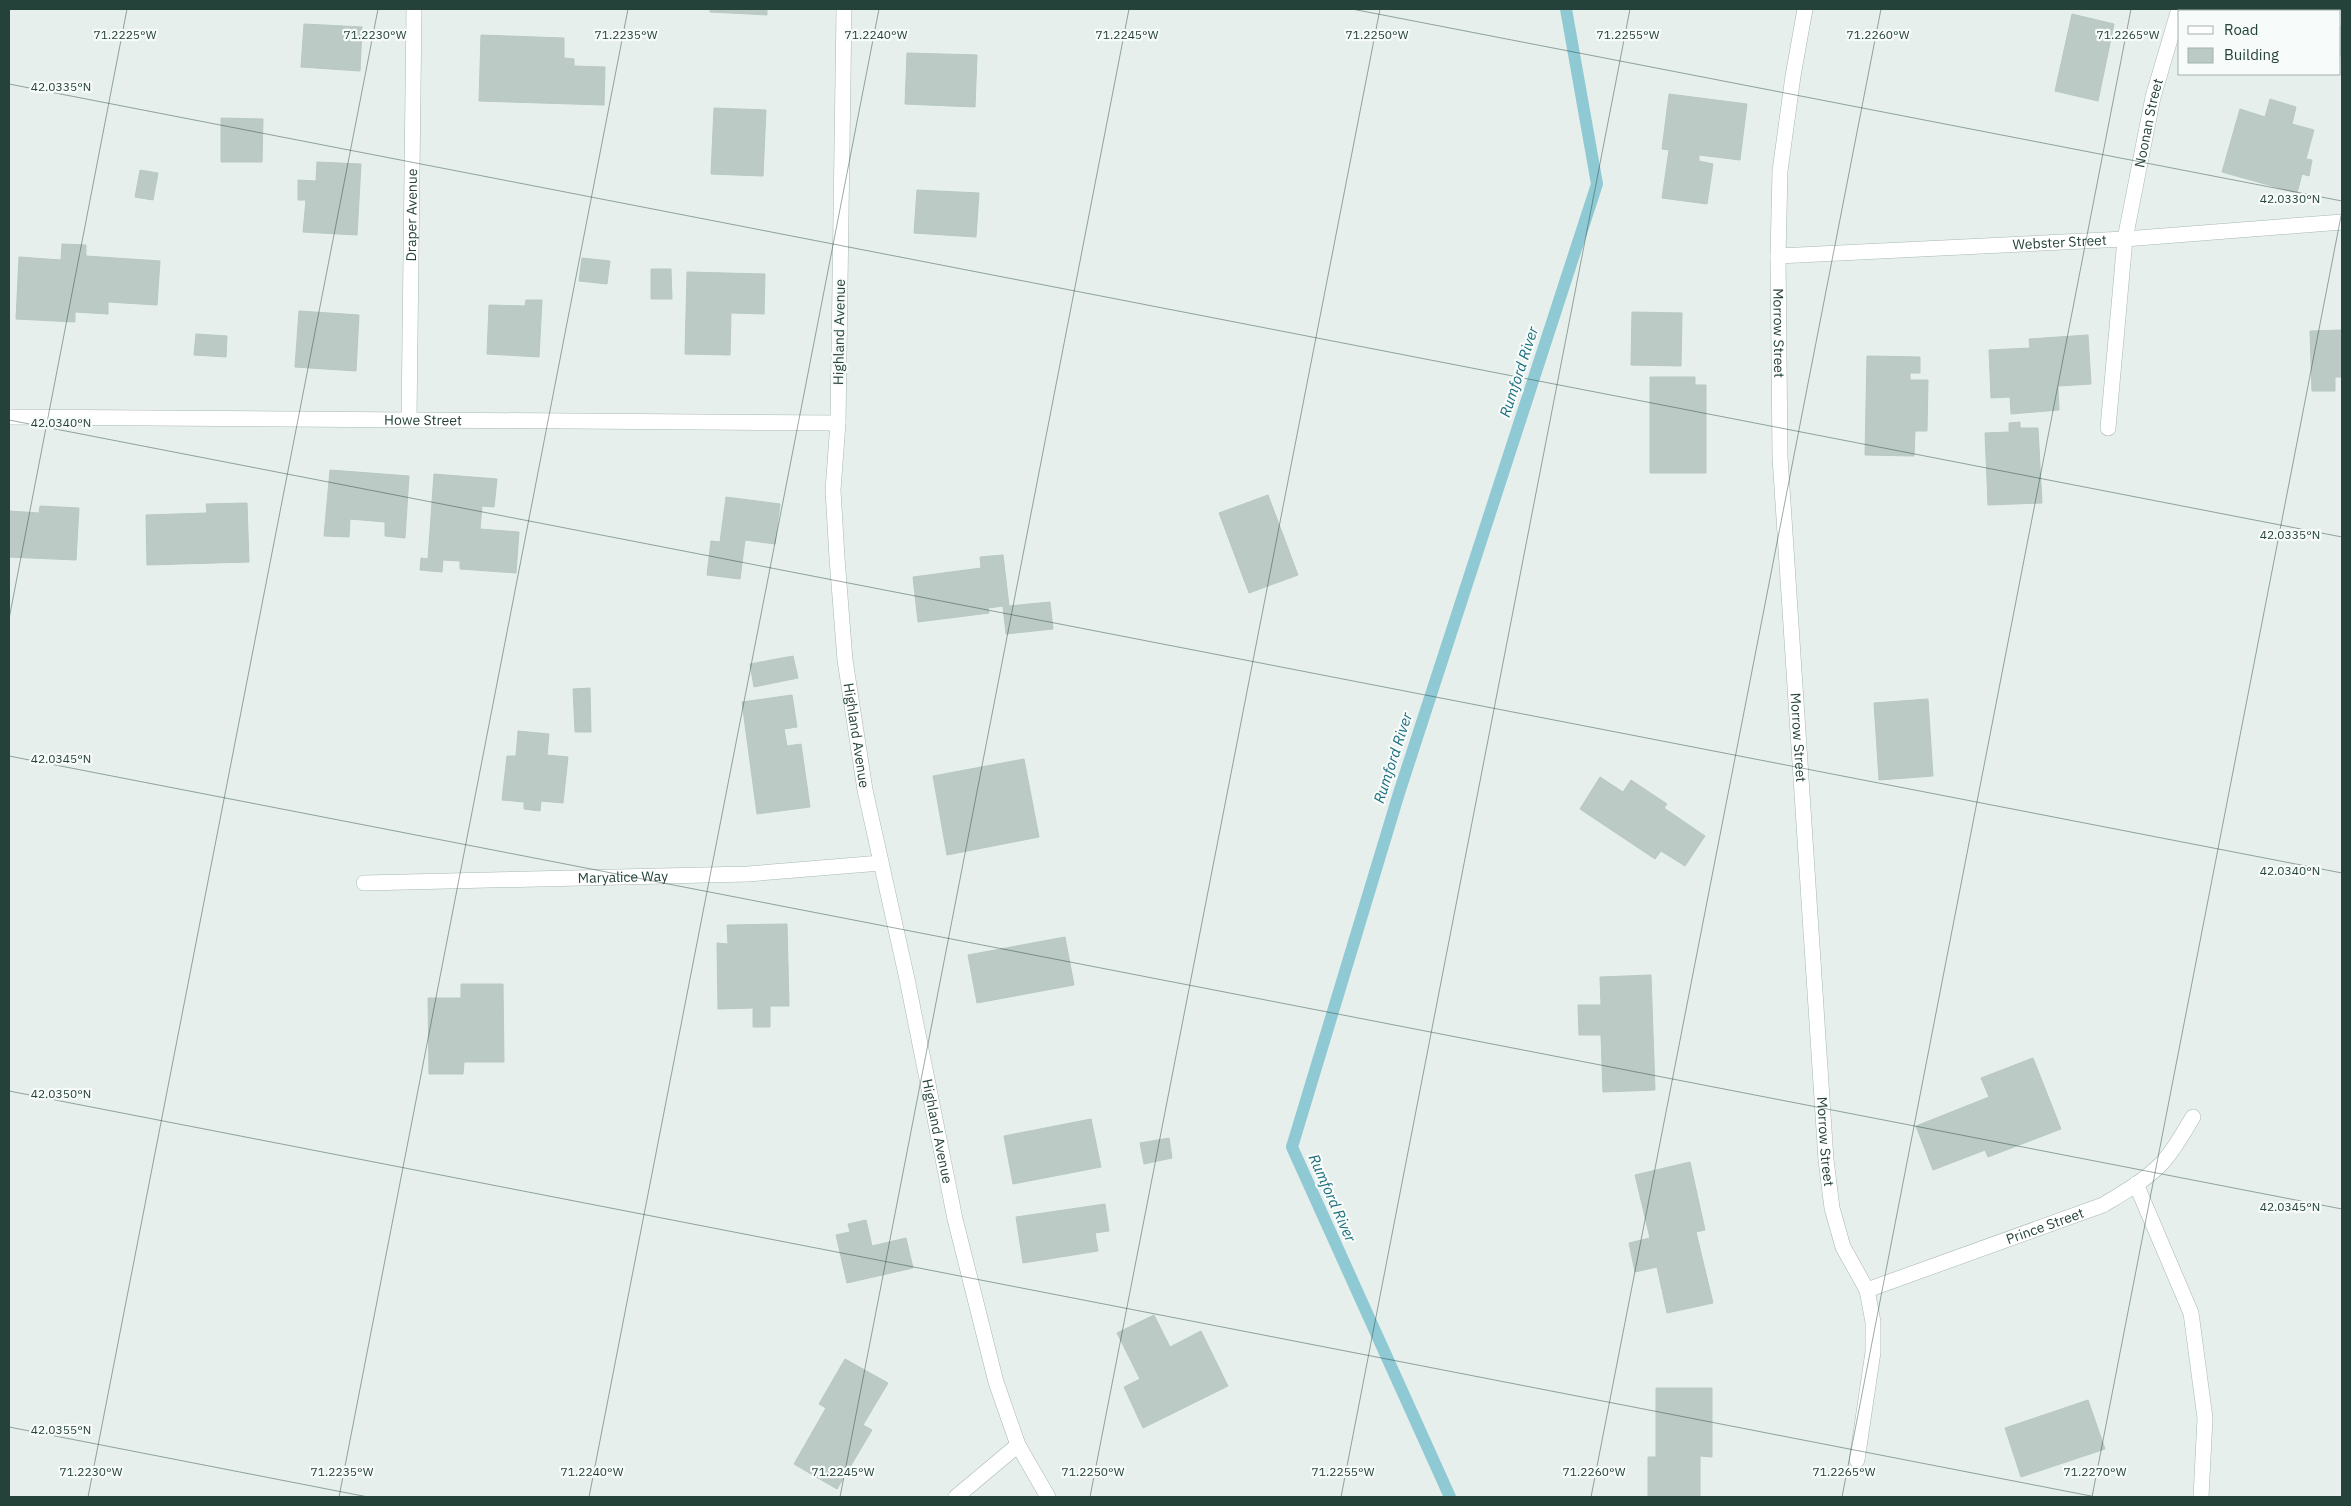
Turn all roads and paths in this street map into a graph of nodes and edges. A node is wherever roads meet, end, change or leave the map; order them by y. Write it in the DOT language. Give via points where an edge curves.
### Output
graph roads {
  1 [pos="414,9"];
  2 [pos="844,9"];
  3 [pos="1805,9"];
  4 [pos="2178,9"];
  5 [pos="2342,222"];
  6 [pos="2125,239"];
  7 [pos="1778,256"];
  8 [pos="9,418"];
  9 [pos="409,420"];
  10 [pos="838,423"];
  11 [pos="2108,428"];
  12 [pos="881,863"];
  13 [pos="364,883"];
  14 [pos="2193,1117"];
  15 [pos="2136,1184"];
  16 [pos="1866,1290"];
  17 [pos="1018,1445"];
  18 [pos="1857,1460"];
  19 [pos="956,1497"];
  20 [pos="1048,1497"];
  21 [pos="2201,1497"];
  1 -- 9 [label="street, Draper Avenue"];
  2 -- 10 [label="street, Highland Avenue"];
  3 -- 7 [label="street, Morrow Street" via="1780,171"];
  4 -- 6 [label="street, Noonan Street" via="2154,97"];
  5 -- 6 [label="street, Webster Street"];
  6 -- 7 [label="street, Webster Street"];
  6 -- 11 [label="street, Noonan Street"];
  7 -- 16 [label="street, Morrow Street" via="1780,457 1826,1160 1832,1208 1843,1247"];
  8 -- 9 [label="street, Howe Street"];
  9 -- 10 [label="street, Howe Street"];
  10 -- 12 [label="street, Highland Avenue" via="833,490 845,660 865,790"];
  12 -- 13 [label="street, Maryalice Way" via="748,874"];
  12 -- 17 [label="street, Highland Avenue" via="955,1219 996,1382"];
  14 -- 15 [label="street, Prince Street" via="2160,1165"];
  15 -- 16 [label="street, Prince Street" via="2104,1205"];
  15 -- 21 [label="street" via="2191,1313 2205,1418"];
  16 -- 18 [label="street, Morrow Street" via="1873,1322 1873,1352"];
  17 -- 19 [label="street"];
  17 -- 20 [label="street, Highland Avenue"];
}
